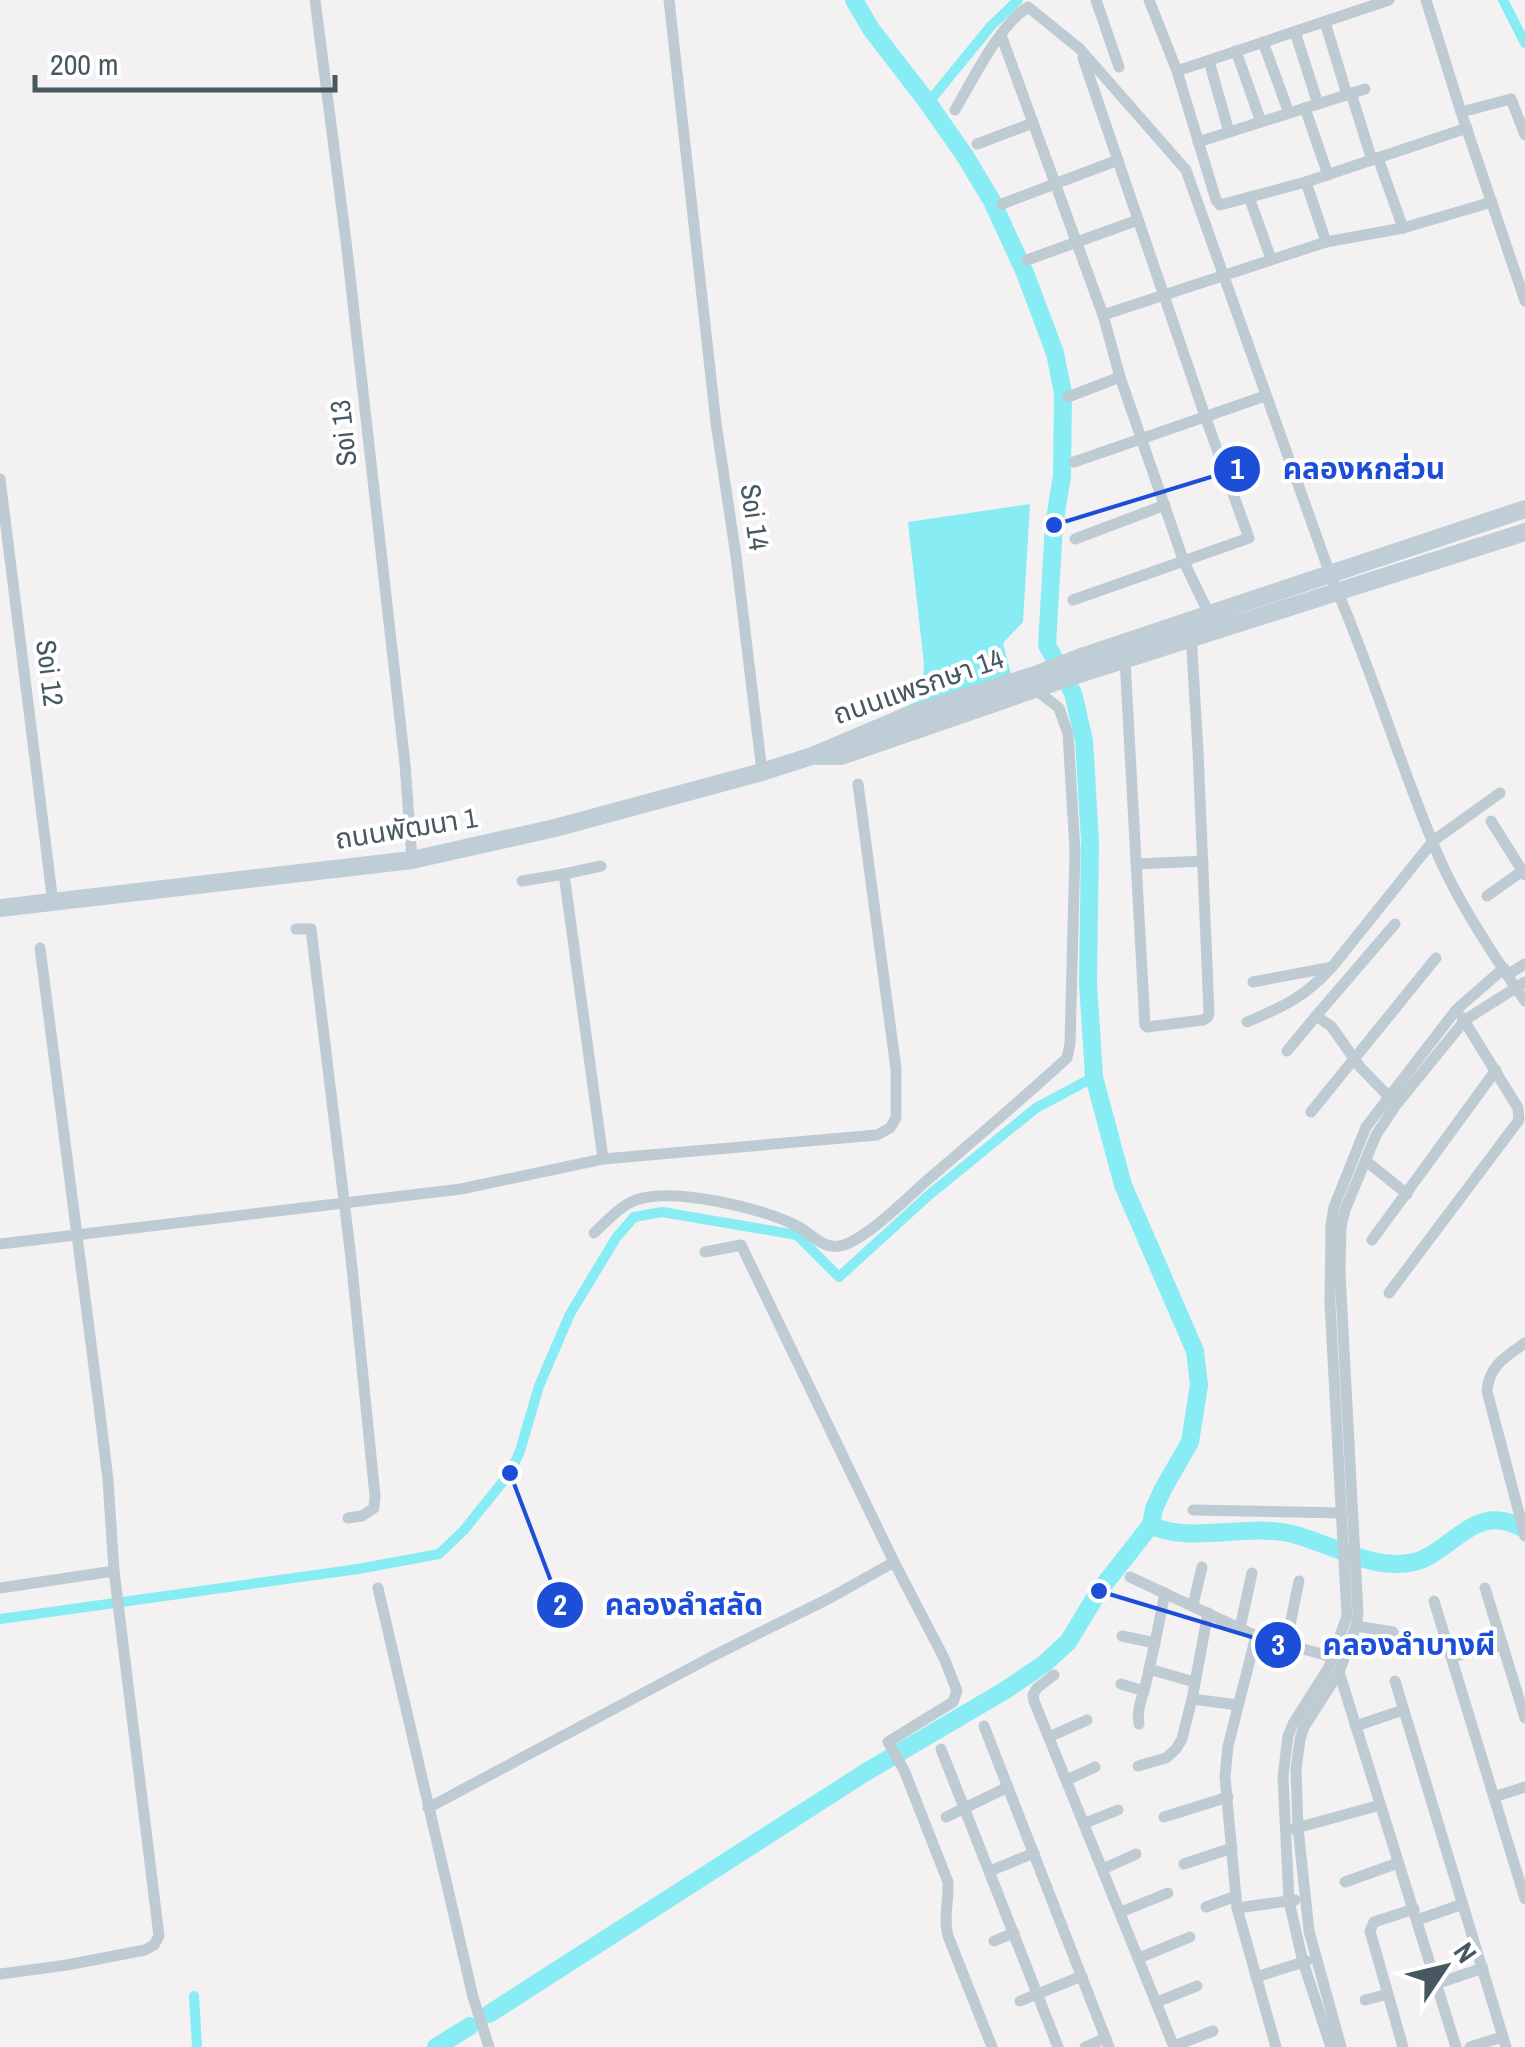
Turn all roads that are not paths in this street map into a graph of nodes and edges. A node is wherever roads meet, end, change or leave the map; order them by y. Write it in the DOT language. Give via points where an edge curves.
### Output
graph roads {
  1 [pos="315,0"];
  2 [pos="669,0"];
  3 [pos="1149,0"];
  4 [pos="1389,0"];
  5 [pos="1426,0"];
  6 [pos="1099,1"];
  7 [pos="1325,22"];
  8 [pos="1295,32"];
  9 [pos="1000,36"];
  10 [pos="1263,42"];
  11 [pos="1080,49"];
  12 [pos="1236,51"];
  13 [pos="1209,61"];
  14 [pos="1119,67"];
  15 [pos="1177,71"];
  16 [pos="1365,89"];
  17 [pos="1349,94"];
  18 [pos="1312,106"];
  19 [pos="955,110"];
  20 [pos="1461,112"];
  21 [pos="1289,113"];
  22 [pos="1261,122"];
  23 [pos="1033,123"];
  24 [pos="1467,128"];
  25 [pos="1229,132"];
  26 [pos="1525,135"];
  27 [pos="1198,142"];
  28 [pos="977,144"];
  29 [pos="1375,159"];
  30 [pos="1118,160"];
  31 [pos="1328,174"];
  32 [pos="1306,182"];
  33 [pos="1056,184"];
  34 [pos="1249,197"];
  35 [pos="1492,202"];
  36 [pos="1002,204"];
  37 [pos="1138,220"];
  38 [pos="1404,228"];
  39 [pos="1077,242"];
  40 [pos="1326,242"];
  41 [pos="1271,259"];
  42 [pos="1028,260"];
  43 [pos="1222,276"];
  44 [pos="1164,294"];
  45 [pos="1525,301"];
  46 [pos="1103,316"];
  47 [pos="1120,377"];
  48 [pos="1265,396"];
  49 [pos="1068,397"];
  50 [pos="1205,416"];
  51 [pos="1142,439"];
  52 [pos="1074,462"];
  53 [pos="0,479"];
  54 [pos="1165,504"];
  55 [pos="1525,508"];
  56 [pos="1525,532"];
  57 [pos="1075,538"];
  58 [pos="1184,562"];
  59 [pos="1330,574"];
  60 [pos="1338,592"];
  61 [pos="1073,600"];
  62 [pos="1209,614"];
  63 [pos="1190,630"];
  64 [pos="1125,660"];
  65 [pos="1084,664"];
  66 [pos="1039,683"];
  67 [pos="812,756"];
  68 [pos="762,772"];
  69 [pos="858,784"];
  70 [pos="1500,793"];
  71 [pos="1491,821"];
  72 [pos="1433,841"];
  73 [pos="412,860"];
  74 [pos="1203,862"];
  75 [pos="1136,864"];
  76 [pos="602,866"];
  77 [pos="1524,872"];
  78 [pos="564,874"];
  79 [pos="522,880"];
  80 [pos="1488,896"];
  81 [pos="53,902"];
  82 [pos="0,908"];
  83 [pos="1396,924"];
  84 [pos="296,929"];
  85 [pos="40,948"];
  86 [pos="1436,958"];
  87 [pos="1525,964"];
  88 [pos="1332,967"];
  89 [pos="1505,971"];
  90 [pos="1253,982"];
  91 [pos="1520,984"];
  92 [pos="1525,1001"];
  93 [pos="1456,1010"];
  94 [pos="1316,1016"];
  95 [pos="1465,1020"];
  96 [pos="1247,1022"];
  97 [pos="1287,1051"];
  98 [pos="1354,1059"];
  99 [pos="1496,1070"];
  100 [pos="1393,1101"];
  101 [pos="1311,1112"];
  102 [pos="604,1159"];
  103 [pos="1366,1161"];
  104 [pos="1406,1194"];
  105 [pos="344,1203"];
  106 [pos="594,1232"];
  107 [pos="78,1234"];
  108 [pos="1372,1240"];
  109 [pos="0,1244"];
  110 [pos="705,1252"];
  111 [pos="1334,1272"];
  112 [pos="1389,1293"];
  113 [pos="1525,1344"];
  114 [pos="1193,1510"];
  115 [pos="1346,1513"];
  116 [pos="348,1518"];
  117 [pos="1525,1536"];
  118 [pos="894,1562"];
  119 [pos="1202,1567"];
  120 [pos="114,1571"];
  121 [pos="1252,1574"];
  122 [pos="1130,1576"];
  123 [pos="1351,1576"];
  124 [pos="1299,1581"];
  125 [pos="0,1588"];
  126 [pos="378,1588"];
  127 [pos="1486,1588"];
  128 [pos="1165,1593"];
  129 [pos="1434,1601"];
  130 [pos="1193,1605"];
  131 [pos="1208,1613"];
  132 [pos="1356,1626"];
  133 [pos="1240,1628"];
  134 [pos="1393,1632"];
  135 [pos="1122,1636"];
  136 [pos="1256,1636"];
  137 [pos="1155,1643"];
  138 [pos="1286,1644"];
  139 [pos="1503,1644"];
  140 [pos="1451,1657"];
  141 [pos="1338,1663"];
  142 [pos="1149,1669"];
  143 [pos="1054,1675"];
  144 [pos="1395,1681"];
  145 [pos="1194,1682"];
  146 [pos="1121,1684"];
  147 [pos="1144,1690"];
  148 [pos="1192,1699"];
  149 [pos="1238,1704"];
  150 [pos="1404,1710"];
  151 [pos="1525,1718"];
  152 [pos="1087,1720"];
  153 [pos="1139,1724"];
  154 [pos="984,1726"];
  155 [pos="1356,1726"];
  156 [pos="1049,1737"];
  157 [pos="942,1749"];
  158 [pos="1138,1766"];
  159 [pos="1095,1767"];
  160 [pos="1067,1780"];
  161 [pos="1525,1787"];
  162 [pos="1008,1788"];
  163 [pos="1228,1796"];
  164 [pos="1494,1797"];
  165 [pos="1380,1804"];
  166 [pos="428,1808"];
  167 [pos="965,1808"];
  168 [pos="1118,1810"];
  169 [pos="946,1817"];
  170 [pos="1164,1817"];
  171 [pos="1085,1823"];
  172 [pos="1292,1829"];
  173 [pos="1232,1848"];
  174 [pos="1034,1853"];
  175 [pos="1136,1854"];
  176 [pos="1520,1862"];
  177 [pos="1398,1863"];
  178 [pos="1184,1864"];
  179 [pos="1104,1868"];
  180 [pos="990,1871"];
  181 [pos="1345,1882"];
  182 [pos="1168,1893"];
  183 [pos="1305,1899"];
  184 [pos="1525,1899"];
  185 [pos="1288,1901"];
  186 [pos="1236,1902"];
  187 [pos="1464,1904"];
  188 [pos="1206,1907"];
  189 [pos="1121,1912"];
  190 [pos="1415,1914"];
  191 [pos="1014,1933"];
  192 [pos="1190,1937"];
  193 [pos="994,1941"];
  194 [pos="1139,1958"];
  195 [pos="1310,1960"];
  196 [pos="1483,1968"];
  197 [pos="0,1974"];
  198 [pos="1082,1976"];
  199 [pos="1256,1977"];
  200 [pos="1436,1984"];
  201 [pos="1198,1986"];
  202 [pos="1038,1994"];
  203 [pos="1388,1994"];
  204 [pos="1364,2000"];
  205 [pos="1020,2001"];
  206 [pos="1156,2002"];
  207 [pos="1212,2031"];
  208 [pos="1504,2042"];
  209 [pos="1107,2043"];
  210 [pos="489,2047"];
  211 [pos="992,2047"];
  212 [pos="1058,2047"];
  213 [pos="1085,2047"];
  214 [pos="1174,2047"];
  215 [pos="1276,2047"];
  216 [pos="1330,2047"];
  217 [pos="1341,2047"];
  218 [pos="1403,2047"];
  219 [pos="1456,2047"];
  220 [pos="1470,2047"];
  1 -- 73 [label="street, Soi 13"];
  2 -- 68 [label="street, Soi 14"];
  3 -- 15 [label="street"];
  4 -- 7 [label="street"];
  5 -- 20 [label="street"];
  6 -- 14 [label="street"];
  7 -- 8 [label="street"];
  7 -- 17 [label="street"];
  8 -- 10 [label="street"];
  8 -- 18 [label="street"];
  9 -- 11 [label="street" via="1028,7"];
  9 -- 19 [label="street"];
  9 -- 23 [label="street"];
  10 -- 12 [label="street"];
  10 -- 21 [label="street"];
  11 -- 30 [label="street"];
  11 -- 43 [label="street" via="1186,170"];
  12 -- 13 [label="street"];
  12 -- 22 [label="street"];
  13 -- 15 [label="street"];
  13 -- 25 [label="street"];
  15 -- 27 [label="street"];
  16 -- 17 [label="street"];
  17 -- 18 [label="street"];
  17 -- 29 [label="street"];
  18 -- 21 [label="street"];
  18 -- 31 [label="street"];
  20 -- 24 [label="street"];
  20 -- 26 [label="street" via="1512,98"];
  21 -- 22 [label="street"];
  22 -- 25 [label="street"];
  23 -- 28 [label="street"];
  23 -- 33 [label="street"];
  24 -- 29 [label="street"];
  24 -- 35 [label="street"];
  25 -- 27 [label="street"];
  27 -- 34 [label="street" via="1220,205"];
  29 -- 31 [label="street"];
  29 -- 38 [label="street"];
  30 -- 33 [label="street"];
  30 -- 37 [label="street"];
  31 -- 32 [label="street"];
  32 -- 34 [label="street"];
  32 -- 40 [label="street"];
  33 -- 36 [label="street"];
  33 -- 39 [label="street"];
  34 -- 41 [label="street"];
  35 -- 38 [label="street"];
  35 -- 45 [label="street"];
  37 -- 39 [label="street"];
  37 -- 44 [label="street"];
  38 -- 40 [label="street"];
  39 -- 42 [label="street"];
  39 -- 46 [label="street"];
  40 -- 41 [label="street"];
  41 -- 43 [label="street"];
  43 -- 44 [label="street"];
  43 -- 48 [label="street"];
  44 -- 46 [label="street"];
  44 -- 50 [label="street"];
  46 -- 47 [label="street"];
  47 -- 49 [label="street"];
  47 -- 51 [label="street"];
  48 -- 50 [label="street"];
  48 -- 59 [label="street"];
  50 -- 51 [label="street"];
  50 -- 58 [label="street" via="1250,538"];
  51 -- 52 [label="street"];
  51 -- 54 [label="street"];
  53 -- 81 [label="street, Soi 12"];
  54 -- 57 [label="street"];
  54 -- 58 [label="street"];
  55 -- 59 [label="main road, ถนนแพรกษา 14"];
  56 -- 60 [label="main road, ถนนแพรกษา 14"];
  58 -- 61 [label="street"];
  58 -- 62 [label="street"];
  59 -- 60 [label="street"];
  59 -- 62 [label="main road, ถนนแพรกษา 14"];
  60 -- 63 [label="main road, ถนนแพรกษา 14"];
  60 -- 72 [label="street"];
  62 -- 63 [label="main road, ถนนแพรกษา 14"];
  63 -- 64 [label="main road, ถนนแพรกษา 14"];
  63 -- 65 [label="main road, ถนนแพรกษา 14"];
  63 -- 74 [label="street"];
  64 -- 65 [label="main road, ถนนแพรกษา 14"];
  64 -- 75 [label="street"];
  65 -- 66 [label="main road, ถนนแพรกษา 14"];
  66 -- 67 [label="main road, ถนนแพรกษา 14" via="908,715"];
  66 -- 106 [label="street" via="1059,708 1068,734 1072,784 1066,1058 850,1243 834,1248 779,1218 668,1195 634,1200"];
  67 -- 68 [label="main road, ถนนพัฒนา 1"];
  68 -- 73 [label="main road, ถนนพัฒนา 1"];
  69 -- 102 [label="street" via="896,1066 896,1118 890,1128 877,1135"];
  70 -- 72 [label="street"];
  71 -- 77 [label="street"];
  72 -- 88 [label="street"];
  72 -- 89 [label="street"];
  73 -- 81 [label="main road, ถนนพัฒนา 1"];
  74 -- 75 [label="street"];
  74 -- 75 [label="street" via="1208,1018 1147,1027"];
  76 -- 78 [label="street"];
  77 -- 80 [label="street"];
  78 -- 79 [label="street"];
  78 -- 102 [label="street"];
  81 -- 82 [label="main road, ถนนพัฒนา 1"];
  83 -- 94 [label="street"];
  84 -- 105 [label="street" via="317,928"];
  85 -- 107 [label="street"];
  86 -- 98 [label="street"];
  87 -- 89 [label="street"];
  88 -- 90 [label="street"];
  88 -- 96 [label="street" via="1290,1005"];
  89 -- 91 [label="street"];
  89 -- 93 [label="street"];
  91 -- 92 [label="street"];
  91 -- 95 [label="street"];
  93 -- 95 [label="street"];
  93 -- 100 [label="street"];
  94 -- 97 [label="street"];
  94 -- 98 [label="street"];
  95 -- 99 [label="street"];
  95 -- 100 [label="street"];
  98 -- 100 [label="street"];
  98 -- 101 [label="street"];
  99 -- 104 [label="street"];
  99 -- 112 [label="street" via="1519,1120"];
  100 -- 103 [label="street"];
  100 -- 111 [label="street" via="1360,1139 1334,1207"];
  102 -- 105 [label="street" via="461,1189"];
  103 -- 104 [label="street"];
  103 -- 111 [label="street" via="1345,1210"];
  104 -- 108 [label="street"];
  105 -- 107 [label="street"];
  105 -- 116 [label="street" via="375,1496 369,1513"];
  107 -- 109 [label="street"];
  107 -- 120 [label="street"];
  110 -- 118 [label="street" via="741,1245"];
  111 -- 115 [label="street"];
  113 -- 117 [label="street" via="1498,1362 1486,1391"];
  114 -- 115 [label="street"];
  115 -- 123 [label="street"];
  118 -- 166 [label="street"];
  118 -- 211 [label="street" via="956,1691 953,1702 888,1742 948,1882 944,1922"];
  119 -- 130 [label="street"];
  120 -- 125 [label="street"];
  120 -- 197 [label="street" via="159,1936 145,1950"];
  121 -- 133 [label="street"];
  122 -- 128 [label="street"];
  123 -- 132 [label="street"];
  123 -- 141 [label="street"];
  124 -- 138 [label="street"];
  126 -- 166 [label="street"];
  127 -- 139 [label="street"];
  128 -- 130 [label="street"];
  128 -- 137 [label="street"];
  129 -- 140 [label="street"];
  130 -- 131 [label="street"];
  131 -- 133 [label="street"];
  131 -- 145 [label="street"];
  132 -- 134 [label="street"];
  132 -- 141 [label="street"];
  133 -- 136 [label="street"];
  135 -- 137 [label="street"];
  136 -- 138 [label="street"];
  136 -- 149 [label="street"];
  137 -- 142 [label="street"];
  138 -- 141 [label="street"];
  139 -- 140 [label="street"];
  139 -- 151 [label="street"];
  140 -- 164 [label="street"];
  141 -- 155 [label="street"];
  141 -- 172 [label="street" via="1300,1739"];
  142 -- 145 [label="street"];
  142 -- 147 [label="street"];
  143 -- 156 [label="street" via="1033,1695"];
  144 -- 150 [label="street"];
  145 -- 148 [label="street"];
  146 -- 147 [label="street"];
  147 -- 153 [label="street"];
  148 -- 149 [label="street"];
  148 -- 158 [label="street" via="1176,1749"];
  149 -- 163 [label="street" via="1226,1762"];
  150 -- 155 [label="street"];
  150 -- 187 [label="street"];
  152 -- 156 [label="street"];
  154 -- 162 [label="street"];
  155 -- 165 [label="street"];
  156 -- 160 [label="street"];
  157 -- 167 [label="street"];
  159 -- 160 [label="street"];
  160 -- 171 [label="street"];
  161 -- 164 [label="street"];
  162 -- 167 [label="street"];
  162 -- 174 [label="street"];
  163 -- 170 [label="street"];
  163 -- 173 [label="street"];
  164 -- 176 [label="street"];
  165 -- 172 [label="street"];
  165 -- 177 [label="street"];
  166 -- 210 [label="street"];
  167 -- 169 [label="street"];
  167 -- 180 [label="street"];
  168 -- 171 [label="street"];
  171 -- 179 [label="street"];
  172 -- 183 [label="street"];
  172 -- 185 [label="street"];
  173 -- 178 [label="street"];
  173 -- 186 [label="street"];
  174 -- 180 [label="street"];
  174 -- 198 [label="street"];
  175 -- 179 [label="street"];
  176 -- 184 [label="street"];
  177 -- 181 [label="street"];
  177 -- 190 [label="street"];
  179 -- 189 [label="street"];
  180 -- 191 [label="street"];
  182 -- 189 [label="street"];
  183 -- 185 [label="street"];
  183 -- 195 [label="street"];
  185 -- 186 [label="street"];
  185 -- 195 [label="street"];
  186 -- 188 [label="street"];
  186 -- 199 [label="street"];
  187 -- 190 [label="street"];
  187 -- 196 [label="street"];
  189 -- 194 [label="street"];
  190 -- 200 [label="street"];
  190 -- 203 [label="street" via="1371,1926"];
  191 -- 193 [label="street"];
  191 -- 202 [label="street"];
  192 -- 194 [label="street"];
  194 -- 206 [label="street"];
  195 -- 199 [label="street"];
  195 -- 216 [label="street"];
  195 -- 217 [label="street"];
  196 -- 200 [label="street"];
  196 -- 208 [label="street"];
  198 -- 202 [label="street"];
  198 -- 209 [label="street"];
  199 -- 215 [label="street"];
  200 -- 219 [label="street"];
  201 -- 206 [label="street"];
  202 -- 205 [label="street"];
  202 -- 212 [label="street"];
  203 -- 204 [label="street"];
  203 -- 218 [label="street"];
  206 -- 214 [label="street"];
  207 -- 214 [label="street"];
  208 -- 220 [label="street"];
  209 -- 213 [label="street"];
}
